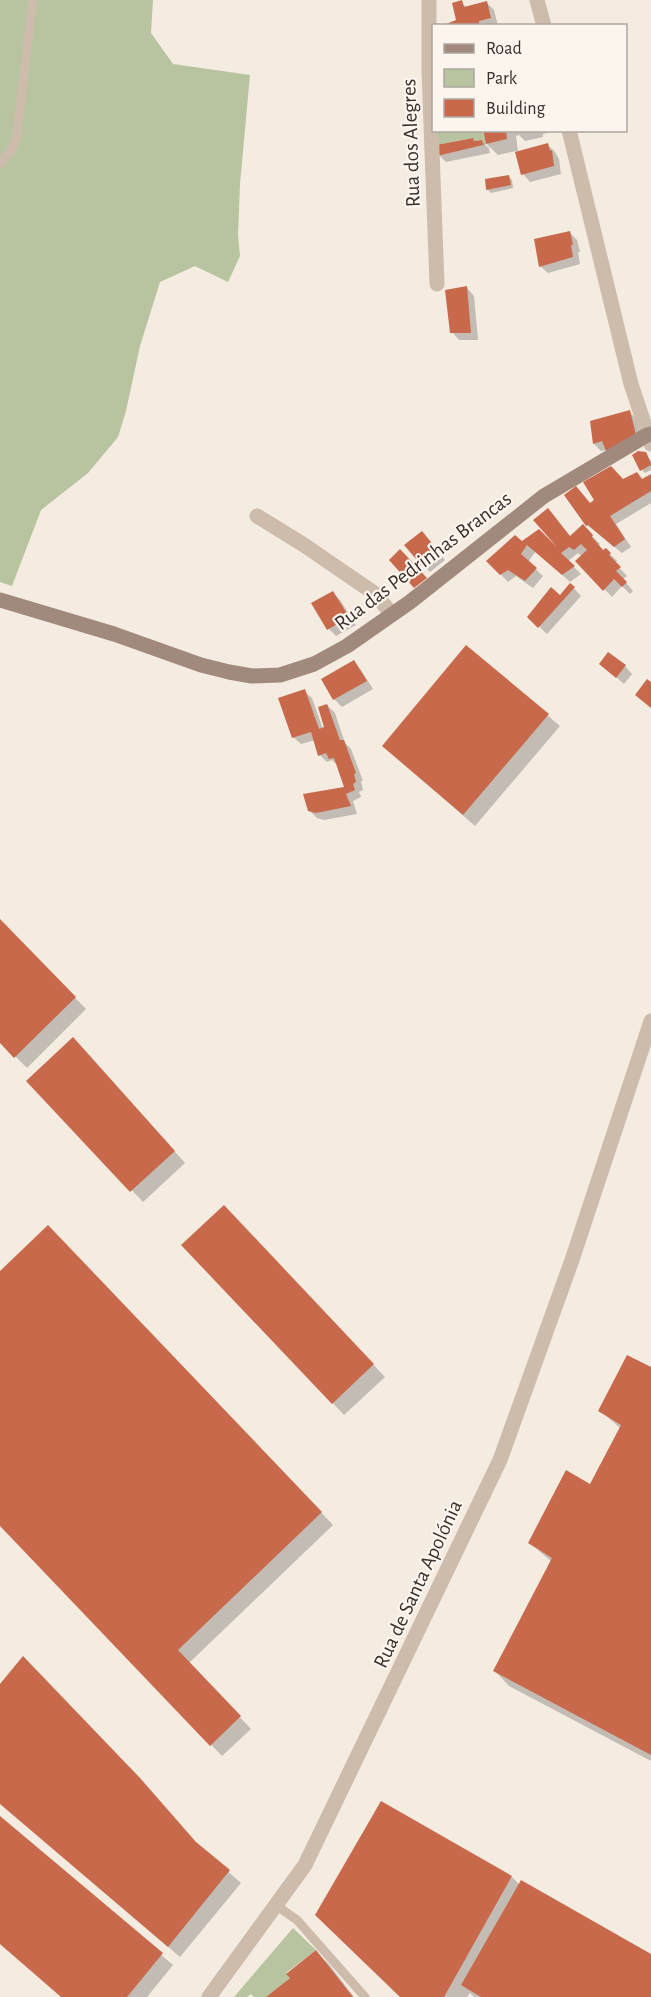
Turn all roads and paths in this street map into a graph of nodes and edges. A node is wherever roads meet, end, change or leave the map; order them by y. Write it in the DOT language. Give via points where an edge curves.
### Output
graph roads {
  1 [pos="33,0"];
  2 [pos="429,0"];
  3 [pos="537,0"];
  4 [pos="543,24"];
  5 [pos="569,132"];
  6 [pos="0,163"];
  7 [pos="437,284"];
  8 [pos="650,438"];
  9 [pos="257,516"];
  10 [pos="0,600"];
  11 [pos="392,614"];
  12 [pos="651,1022"];
  13 [pos="277,1906"];
  14 [pos="209,1997"];
  15 [pos="365,1997"];
  1 -- 6 [label="lane" via="16,140"];
  2 -- 7 [label="street, Rua dos Alegres"];
  3 -- 4 [label="street"];
  5 -- 8 [label="street" via="631,384"];
  8 -- 11 [label="street, Rua das Pedrinhas Brancas" via="544,496"];
  9 -- 11 [label="street" via="374,593"];
  10 -- 11 [label="street, Rua das Pedrinhas Brancas" via="201,665 252,676 280,675 314,664"];
  12 -- 13 [label="street, Rua de Santa Apolónia" via="500,1460 305,1865"];
  13 -- 14 [label="street, Rua de Santa Apolónia"];
  13 -- 15 [label="lane" via="297,1920"];
}
